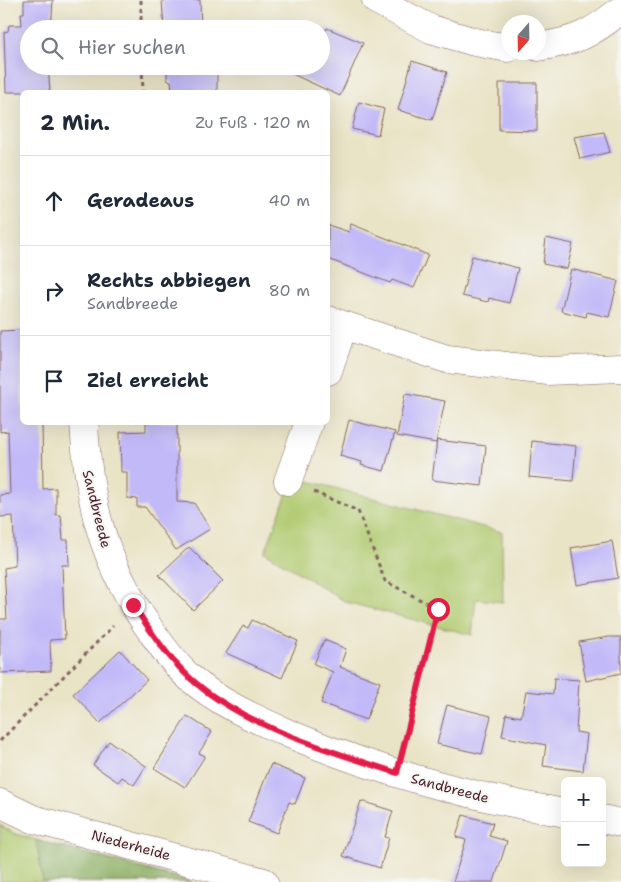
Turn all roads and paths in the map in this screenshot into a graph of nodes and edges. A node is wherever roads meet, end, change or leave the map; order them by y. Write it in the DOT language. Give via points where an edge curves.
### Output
graph roads {
  1 [pos="141,0"];
  2 [pos="376,0"];
  3 [pos="621,10"];
  4 [pos="141,20"];
  5 [pos="546,46"];
  6 [pos="501,47"];
  7 [pos="142,75"];
  8 [pos="143,90"];
  9 [pos="336,323"];
  10 [pos="330,359"];
  11 [pos="621,368"];
  12 [pos="84,425"];
  13 [pos="308,425"];
  14 [pos="288,481"];
  15 [pos="133,605"];
  16 [pos="0,741"];
  17 [pos="397,773"];
  18 [pos="0,803"];
  19 [pos="561,812"];
  20 [pos="606,820"];
  21 [pos="621,823"];
  22 [pos="264,882"];
  1 -- 4 [label="path"];
  2 -- 6 [label="street" via="431,29"];
  3 -- 5 [label="street" via="595,31 562,44"];
  7 -- 8 [label="path"];
  9 -- 10 [label="street"];
  9 -- 11 [label="street" via="447,359 548,371"];
  12 -- 15 [label="street, Sandbreede" via="86,461 96,517 112,566"];
  13 -- 14 [label="street"];
  14 -- 17 [label="path" via="358,511 385,581 438,609"];
  15 -- 16 [label="path"];
  15 -- 17 [label="street, Sandbreede" via="161,645 190,678 239,712 320,747"];
  17 -- 19 [label="street, Sandbreede" via="506,803"];
  18 -- 22 [label="street, Niederheide" via="33,819"];
  20 -- 21 [label="street"];
}
